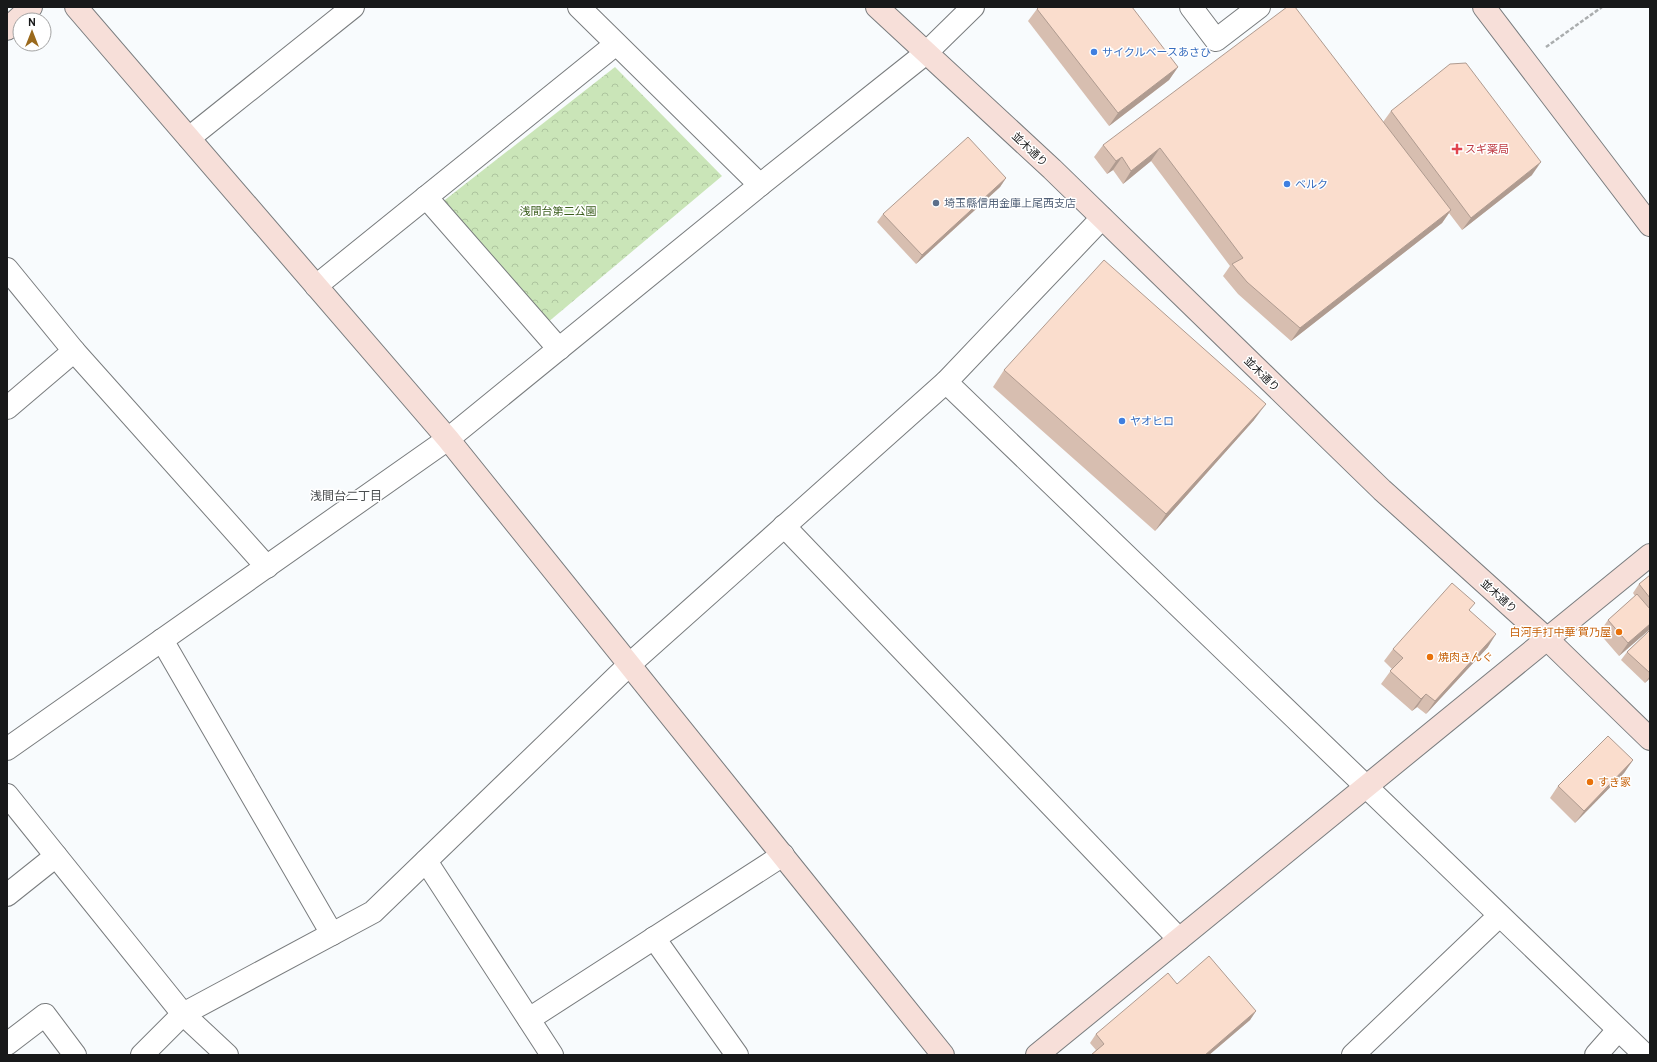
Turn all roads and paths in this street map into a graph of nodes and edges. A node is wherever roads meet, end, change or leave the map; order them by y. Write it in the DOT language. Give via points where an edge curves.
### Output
graph roads {
  1 [pos="32,7"];
  2 [pos="76,7"];
  3 [pos="353,7"];
  4 [pos="579,7"];
  5 [pos="877,7"];
  6 [pos="973,7"];
  7 [pos="1191,7"];
  8 [pos="1259,7"];
  9 [pos="1484,7"];
  10 [pos="1602,7"];
  11 [pos="7,29"];
  12 [pos="616,44"];
  13 [pos="926,53"];
  14 [pos="1526,62"];
  15 [pos="189,138"];
  16 [pos="760,186"];
  17 [pos="426,198"];
  18 [pos="1102,218"];
  19 [pos="1650,225"];
  20 [pos="7,270"];
  21 [pos="316,286"];
  22 [pos="559,349"];
  23 [pos="74,351"];
  24 [pos="946,382"];
  25 [pos="7,408"];
  26 [pos="448,439"];
  27 [pos="784,526"];
  28 [pos="1650,555"];
  29 [pos="266,567"];
  30 [pos="1546,639"];
  31 [pos="162,640"];
  32 [pos="630,664"];
  33 [pos="1650,739"];
  34 [pos="7,749"];
  35 [pos="1364,787"];
  36 [pos="7,795"];
  37 [pos="783,855"];
  38 [pos="56,856"];
  39 [pos="426,861"];
  40 [pos="7,895"];
  41 [pos="1499,916"];
  42 [pos="332,934"];
  43 [pos="654,938"];
  44 [pos="1178,939"];
  45 [pos="183,1014"];
  46 [pos="529,1019"];
  47 [pos="1618,1030"];
  48 [pos="7,1044"];
  49 [pos="75,1055"];
  50 [pos="142,1055"];
  51 [pos="227,1055"];
  52 [pos="552,1055"];
  53 [pos="737,1055"];
  54 [pos="942,1055"];
  55 [pos="1037,1055"];
  56 [pos="1353,1055"];
  57 [pos="1596,1055"];
  58 [pos="1645,1055"];
  1 -- 11 [label="street"];
  2 -- 15 [label="street"];
  3 -- 15 [label="street"];
  4 -- 12 [label="street"];
  5 -- 13 [label="street, 並木通り"];
  6 -- 13 [label="street"];
  7 -- 8 [label="street" via="1216,40"];
  9 -- 14 [label="street"];
  10 -- 14 [label="path"];
  12 -- 16 [label="street"];
  12 -- 17 [label="street"];
  13 -- 16 [label="street"];
  13 -- 18 [label="street, 並木通り"];
  14 -- 19 [label="street"];
  15 -- 21 [label="street"];
  16 -- 22 [label="street"];
  17 -- 21 [label="street"];
  17 -- 22 [label="street"];
  18 -- 24 [label="street"];
  18 -- 30 [label="street, 並木通り" via="1382,490"];
  20 -- 23 [label="street"];
  21 -- 26 [label="street"];
  22 -- 26 [label="street"];
  23 -- 25 [label="street"];
  23 -- 29 [label="street"];
  24 -- 27 [label="street"];
  24 -- 35 [label="street"];
  26 -- 29 [label="street"];
  26 -- 32 [label="street"];
  27 -- 32 [label="street"];
  27 -- 44 [label="street"];
  28 -- 30 [label="street"];
  29 -- 31 [label="street"];
  30 -- 33 [label="street, 並木通り"];
  30 -- 35 [label="street"];
  31 -- 34 [label="street"];
  31 -- 42 [label="street"];
  32 -- 37 [label="street"];
  32 -- 39 [label="street"];
  35 -- 41 [label="street"];
  35 -- 44 [label="street"];
  36 -- 38 [label="street"];
  37 -- 43 [label="street"];
  37 -- 54 [label="street"];
  38 -- 40 [label="street"];
  38 -- 45 [label="street"];
  39 -- 42 [label="street" via="374,912"];
  39 -- 46 [label="street"];
  41 -- 47 [label="street"];
  41 -- 56 [label="street"];
  42 -- 45 [label="street"];
  43 -- 46 [label="street"];
  43 -- 53 [label="street"];
  44 -- 55 [label="street"];
  45 -- 50 [label="street"];
  45 -- 51 [label="street"];
  46 -- 52 [label="street"];
  47 -- 57 [label="street"];
  47 -- 58 [label="street"];
  48 -- 49 [label="street" via="45,1015"];
}
